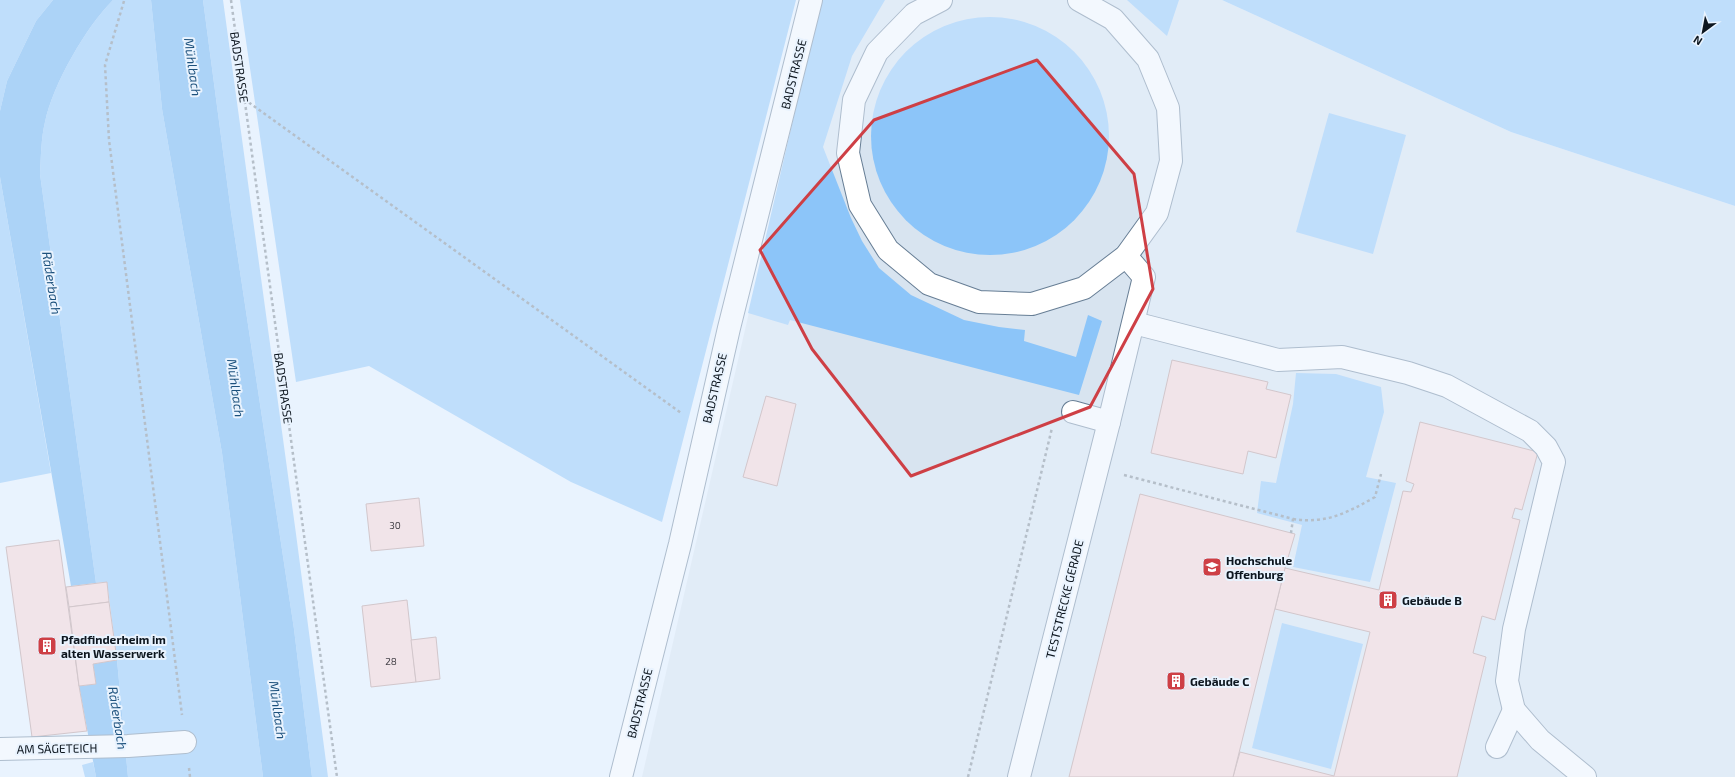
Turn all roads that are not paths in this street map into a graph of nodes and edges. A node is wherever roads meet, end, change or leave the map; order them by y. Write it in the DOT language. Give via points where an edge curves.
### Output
graph roads {
  1 [pos="811,0"];
  2 [pos="941,0"];
  3 [pos="1079,0"];
  4 [pos="1126,256"];
  5 [pos="1134,323"];
  6 [pos="1074,412"];
  7 [pos="1110,422"];
  8 [pos="1514,710"];
  9 [pos="185,742"];
  10 [pos="1497,747"];
  11 [pos="0,749"];
  12 [pos="621,777"];
  13 [pos="1019,777"];
  14 [pos="1585,777"];
  1 -- 12 [label="street, BADSTRASSE"];
  2 -- 4 [label="street" via="914,14 877,52 854,100 848,153 860,205 888,250 930,284 979,302 1025,304 1084,288"];
  3 -- 4 [label="street" via="1112,19 1148,59 1168,108 1171,161 1157,213"];
  4 -- 5 [label="street, TESTSTRECKE GERADE" via="1144,277"];
  5 -- 7 [label="street, TESTSTRECKE GERADE"];
  5 -- 8 [label="street" via="1278,360 1342,357 1408,373 1447,386 1530,431 1546,447 1554,462 1514,629 1507,681"];
  6 -- 7 [label="street"];
  7 -- 13 [label="street, TESTSTRECKE GERADE"];
  8 -- 10 [label="street"];
  8 -- 14 [label="street" via="1540,740"];
  9 -- 11 [label="street, AM SÄGETEICH"];
}
